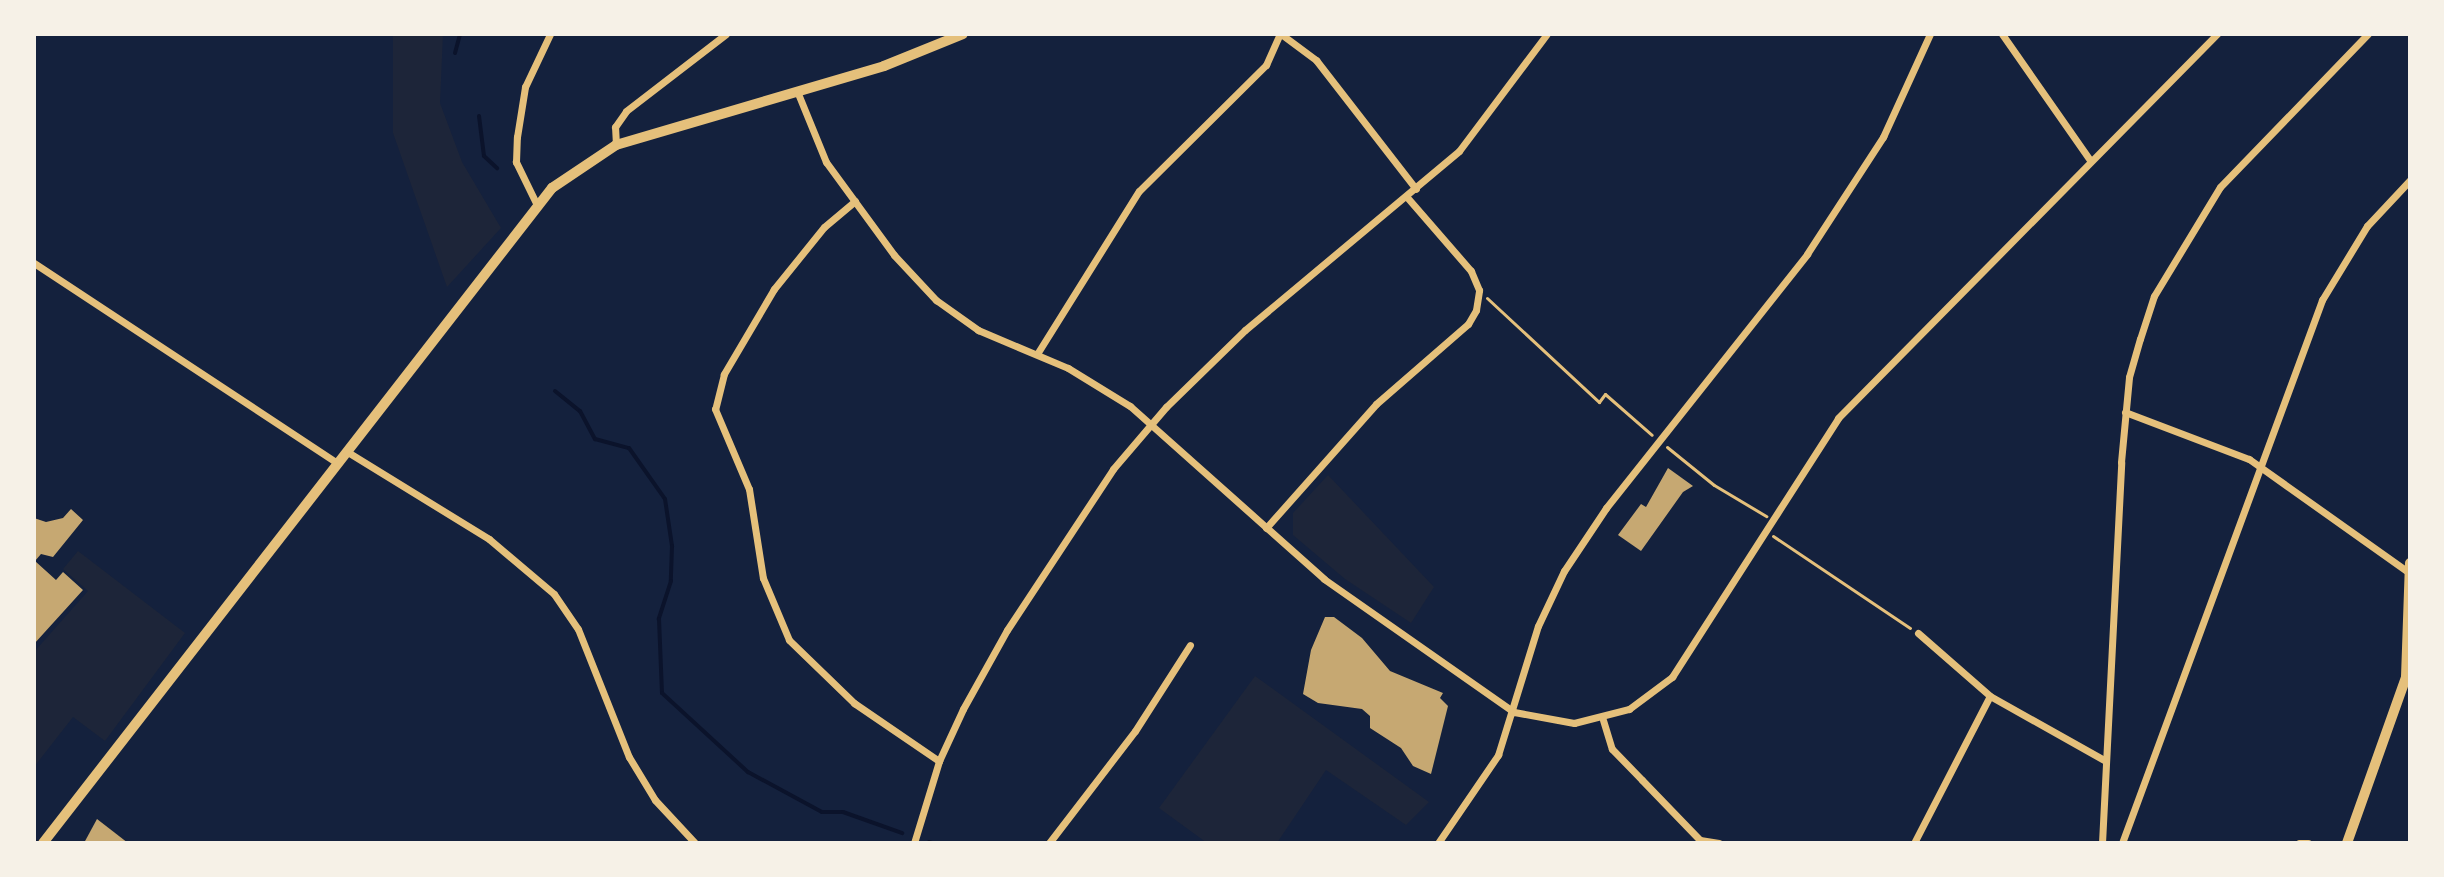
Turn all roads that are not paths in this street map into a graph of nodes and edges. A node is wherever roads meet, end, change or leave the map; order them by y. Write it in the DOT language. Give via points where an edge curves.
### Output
graph roads {
  1 [pos="550,34"];
  2 [pos="726,34"];
  3 [pos="963,34"];
  4 [pos="1281,34"];
  5 [pos="1547,34"];
  6 [pos="1930,34"];
  7 [pos="2002,34"];
  8 [pos="2217,34"];
  9 [pos="2368,34"];
  10 [pos="797,91"];
  11 [pos="616,145"];
  12 [pos="2090,160"];
  13 [pos="2410,180"];
  14 [pos="1416,189"];
  15 [pos="1407,197"];
  16 [pos="855,201"];
  17 [pos="536,203"];
  18 [pos="34,263"];
  19 [pos="1037,354"];
  20 [pos="2125,412"];
  21 [pos="1151,424"];
  22 [pos="346,451"];
  23 [pos="337,463"];
  24 [pos="2258,466"];
  25 [pos="1266,528"];
  26 [pos="2409,568"];
  27 [pos="1916,632"];
  28 [pos="1190,645"];
  29 [pos="1990,696"];
  30 [pos="1514,712"];
  31 [pos="1603,720"];
  32 [pos="2104,760"];
  33 [pos="939,761"];
  34 [pos="43,843"];
  35 [pos="695,843"];
  36 [pos="914,843"];
  37 [pos="1049,843"];
  38 [pos="1438,843"];
  39 [pos="1719,843"];
  40 [pos="1914,843"];
  41 [pos="2102,843"];
  42 [pos="2122,843"];
  43 [pos="2299,843"];
  44 [pos="2308,843"];
  45 [pos="2347,843"];
  1 -- 17 [label="street" via="525,87 517,137 516,162"];
  2 -- 11 [label="street" via="626,111 615,127"];
  3 -- 10 [label="main road" via="905,60"];
  4 -- 14 [label="street" via="1316,60"];
  4 -- 19 [label="street" via="1266,65 1139,191"];
  5 -- 14 [label="street" via="1487,117"];
  6 -- 30 [label="street" via="1883,137 1816,241 1606,508 1564,571 1538,626"];
  7 -- 12 [label="street"];
  8 -- 12 [label="street"];
  9 -- 20 [label="street" via="2220,187 2154,296 2129,377"];
  10 -- 11 [label="main road"];
  10 -- 16 [label="street" via="816,146"];
  11 -- 17 [label="main road" via="566,176"];
  12 -- 31 [label="street" via="1838,418 1672,677 1629,709"];
  13 -- 24 [label="street" via="2367,226 2339,268"];
  14 -- 15 [label="street"];
  15 -- 21 [label="street" via="1245,330"];
  15 -- 25 [label="street" via="1471,271 1479,290 1468,324 1376,404"];
  16 -- 19 [label="street" via="936,300 978,330"];
  16 -- 33 [label="street" via="824,227 774,289 724,374 715,409 749,489 765,586 789,640 854,703"];
  17 -- 22 [label="main road"];
  18 -- 23 [label="street"];
  19 -- 21 [label="street" via="1094,382"];
  20 -- 24 [label="street"];
  20 -- 32 [label="street"];
  21 -- 25 [label="street"];
  21 -- 33 [label="street" via="1098,488 1007,630"];
  22 -- 23 [label="main road"];
  22 -- 35 [label="street" via="489,539 547,586 578,629 629,757 655,800"];
  23 -- 34 [label="main road"];
  24 -- 26 [label="street"];
  24 -- 42 [label="street"];
  25 -- 30 [label="street" via="1324,579"];
  26 -- 45 [label="main road" via="2406,677"];
  27 -- 29 [label="street"];
  28 -- 37 [label="street" via="1135,731"];
  29 -- 32 [label="street"];
  29 -- 40 [label="street"];
  30 -- 31 [label="street" via="1574,723"];
  30 -- 38 [label="street" via="1489,775"];
  31 -- 39 [label="street" via="1612,749 1622,760 1700,840"];
  32 -- 41 [label="street"];
  33 -- 36 [label="street"];
  43 -- 44 [label="street"];
}
